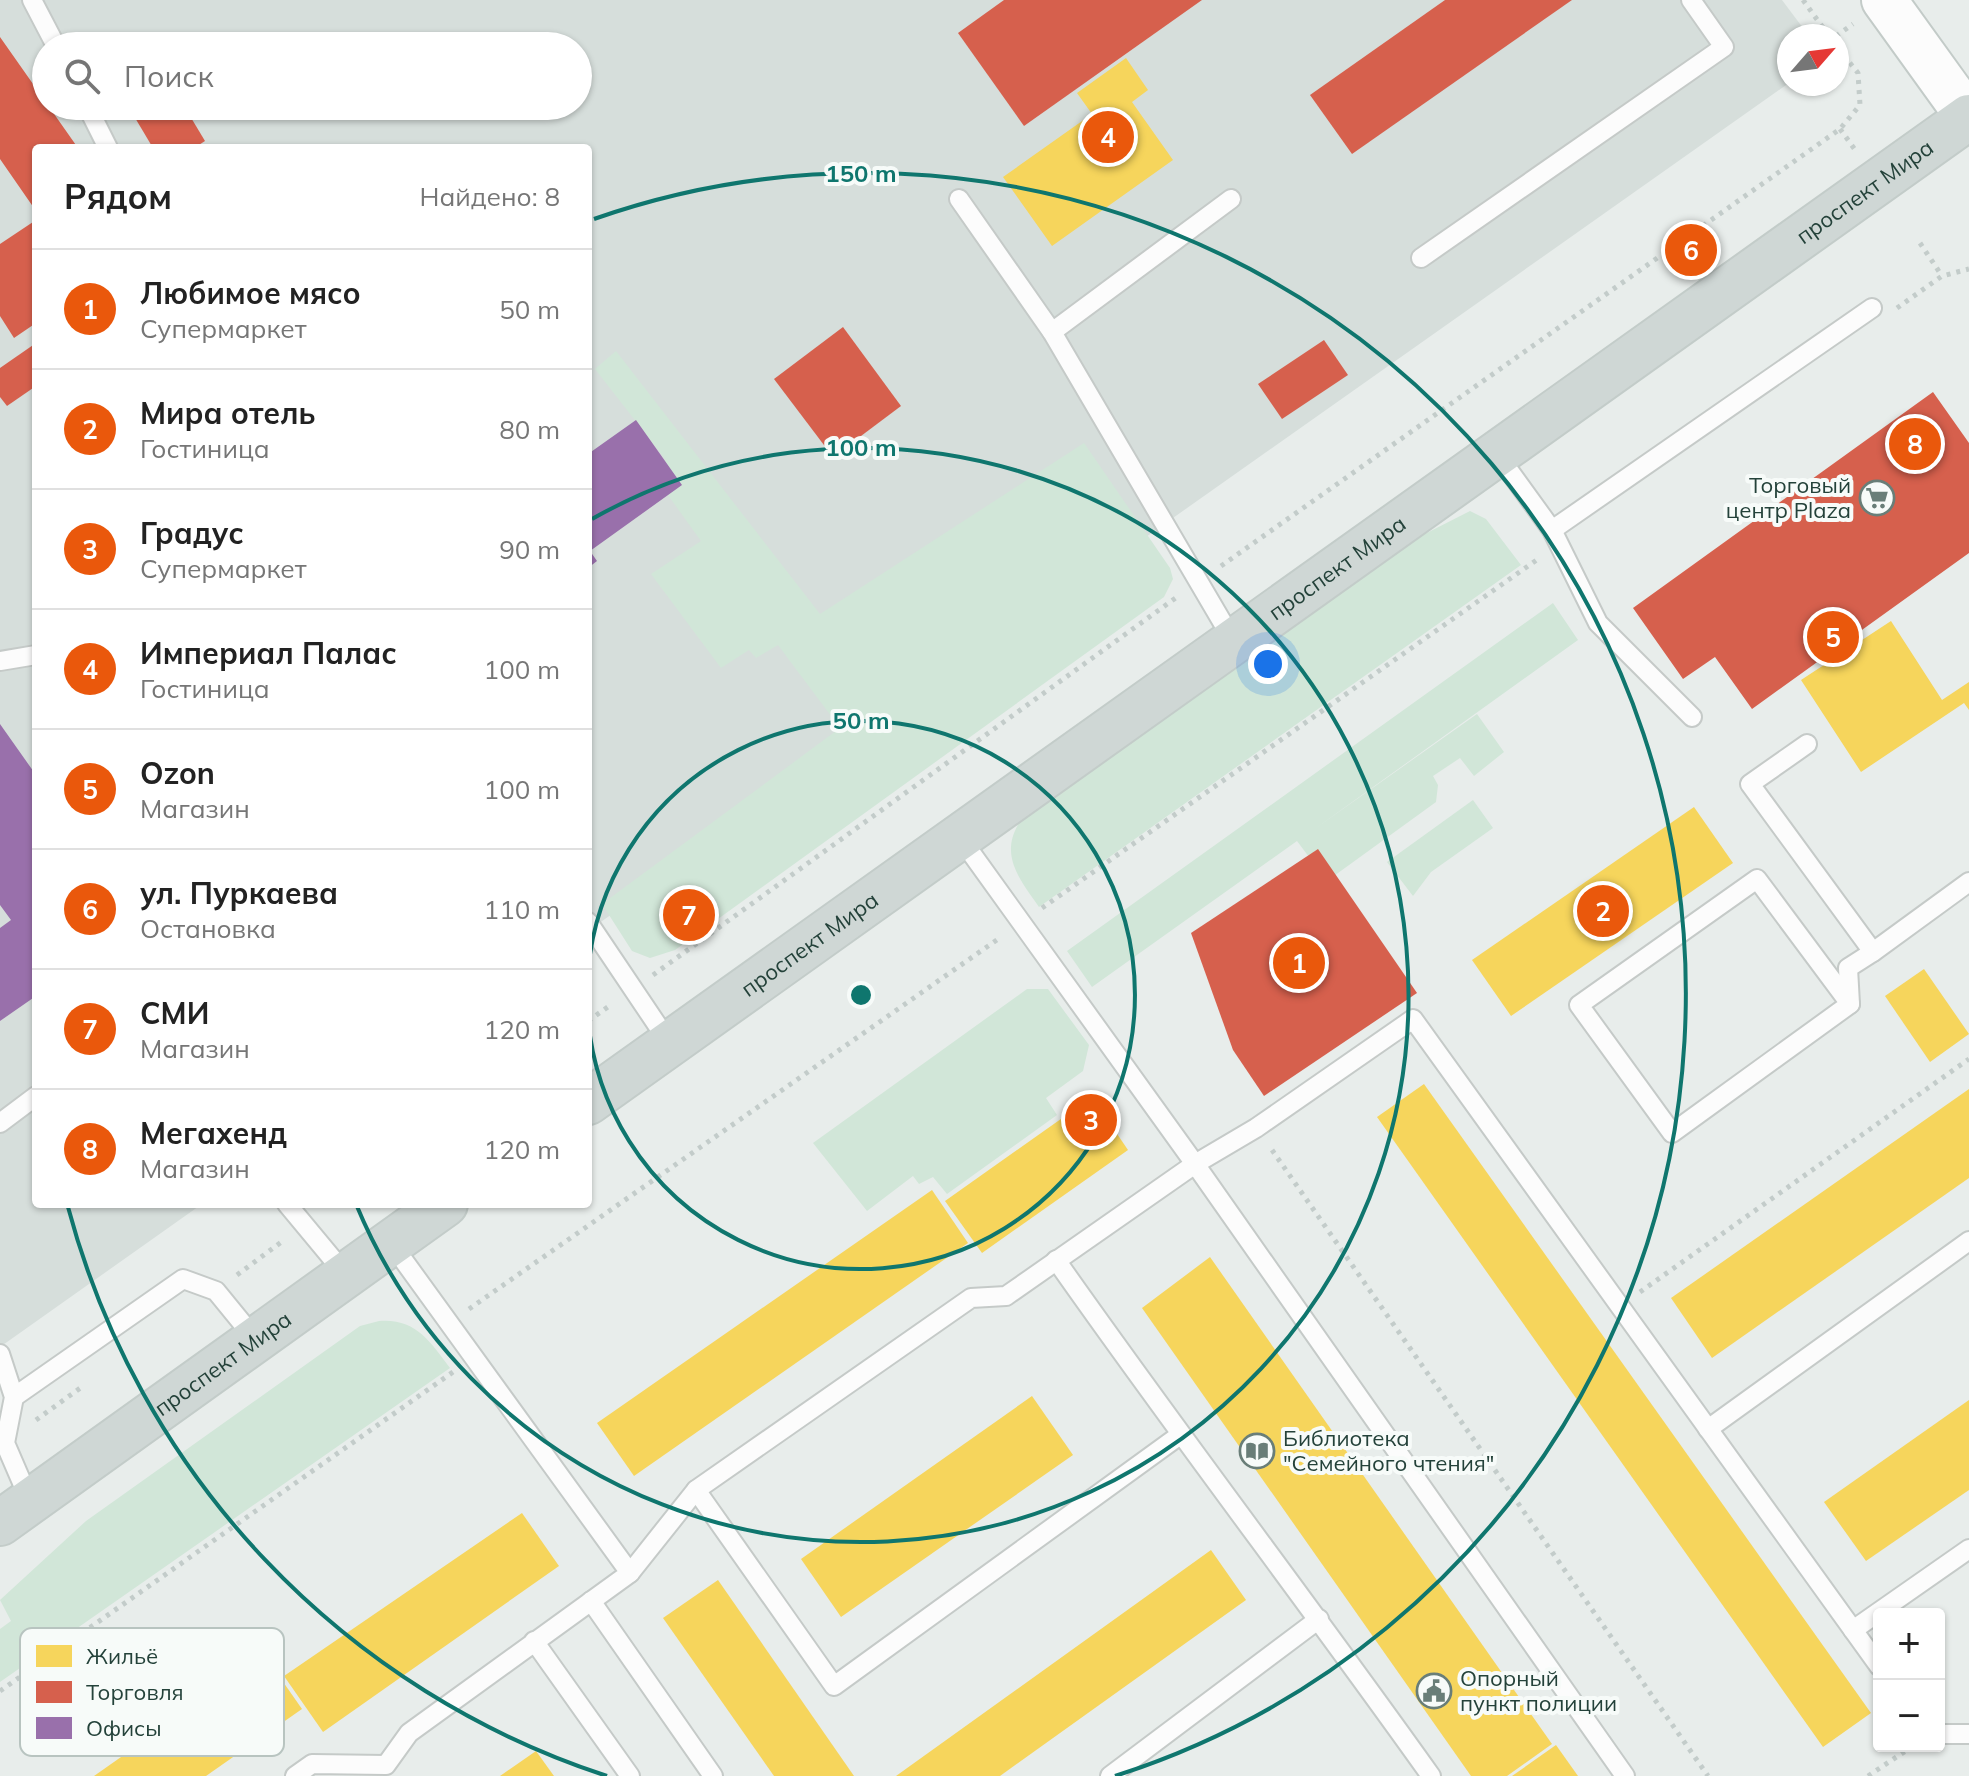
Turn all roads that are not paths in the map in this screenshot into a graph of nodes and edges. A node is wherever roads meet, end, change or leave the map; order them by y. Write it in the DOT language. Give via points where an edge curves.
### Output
graph roads {
  1 [pos="32,0"];
  2 [pos="1691,0"];
  3 [pos="1868,12"];
  4 [pos="49,32"];
  5 [pos="1969,117"];
  6 [pos="94,120"];
  7 [pos="106,144"];
  8 [pos="959,199"];
  9 [pos="1231,199"];
  10 [pos="1421,258"];
  11 [pos="1872,308"];
  12 [pos="1052,332"];
  13 [pos="1497,454"];
  14 [pos="1556,537"];
  15 [pos="1234,642"];
  16 [pos="32,656"];
  17 [pos="0,661"];
  18 [pos="1692,717"];
  19 [pos="1807,744"];
  20 [pos="959,836"];
  21 [pos="1969,882"];
  22 [pos="592,928"];
  23 [pos="1873,952"];
  24 [pos="1850,1004"];
  25 [pos="670,1044"];
  26 [pos="32,1099"];
  27 [pos="592,1099"];
  28 [pos="0,1123"];
  29 [pos="1195,1164"];
  30 [pos="290,1208"];
  31 [pos="439,1208"];
  32 [pos="1969,1241"];
  33 [pos="391,1243"];
  34 [pos="1056,1260"];
  35 [pos="346,1275"];
  36 [pos="256,1340"];
  37 [pos="0,1354"];
  38 [pos="14,1397"];
  39 [pos="1708,1429"];
  40 [pos="1180,1435"];
  41 [pos="696,1490"];
  42 [pos="15,1512"];
  43 [pos="1969,1549"];
  44 [pos="630,1573"];
  45 [pos="591,1601"];
  46 [pos="1319,1619"];
  47 [pos="1853,1630"];
  48 [pos="534,1641"];
  49 [pos="1873,1658"];
  50 [pos="1945,1734"];
  51 [pos="1969,1734"];
  52 [pos="390,1770"];
  53 [pos="295,1776"];
  54 [pos="630,1776"];
  55 [pos="713,1776"];
  56 [pos="1110,1776"];
  57 [pos="1431,1776"];
  58 [pos="1625,1776"];
  1 -- 4 [label="lane"];
  2 -- 10 [label="lane" via="1724,47"];
  3 -- 5 [label="main road"];
  5 -- 13 [label="main road, проспект Мира"];
  6 -- 7 [label="lane"];
  8 -- 12 [label="lane"];
  9 -- 12 [label="lane"];
  11 -- 14 [label="lane"];
  12 -- 15 [label="lane"];
  13 -- 14 [label="lane"];
  13 -- 15 [label="main road, проспект Мира"];
  14 -- 18 [label="lane" via="1598,623"];
  15 -- 20 [label="main road, проспект Мира"];
  16 -- 17 [label="lane"];
  19 -- 23 [label="lane" via="1750,784"];
  20 -- 25 [label="main road, проспект Мира"];
  20 -- 29 [label="lane"];
  21 -- 23 [label="lane"];
  22 -- 25 [label="lane"];
  23 -- 24 [label="lane" via="1848,968"];
  24 -- 24 [label="lane" via="1672,1133 1579,1005 1757,879"];
  25 -- 27 [label="main road, проспект Мира"];
  26 -- 28 [label="lane"];
  29 -- 34 [label="lane"];
  29 -- 39 [label="lane" via="1413,1019"];
  29 -- 58 [label="lane"];
  30 -- 35 [label="lane"];
  31 -- 33 [label="main road, проспект Мира"];
  32 -- 39 [label="lane"];
  33 -- 35 [label="main road, проспект Мира"];
  33 -- 44 [label="lane"];
  34 -- 40 [label="lane"];
  34 -- 41 [label="lane" via="1006,1296 971,1298"];
  35 -- 36 [label="main road, проспект Мира"];
  36 -- 38 [label="lane" via="216,1291 183,1279"];
  36 -- 42 [label="main road, проспект Мира"];
  37 -- 38 [label="lane"];
  38 -- 42 [label="lane" via="5,1443"];
  39 -- 47 [label="lane"];
  40 -- 41 [label="lane" via="834,1686"];
  40 -- 46 [label="lane"];
  41 -- 44 [label="lane"];
  43 -- 47 [label="lane"];
  44 -- 45 [label="lane"];
  45 -- 48 [label="lane"];
  45 -- 55 [label="lane"];
  46 -- 56 [label="lane"];
  46 -- 57 [label="lane"];
  47 -- 49 [label="lane"];
  48 -- 52 [label="lane" via="409,1733"];
  48 -- 54 [label="lane"];
  50 -- 51 [label="lane"];
  52 -- 53 [label="lane" via="312,1764"];
}
